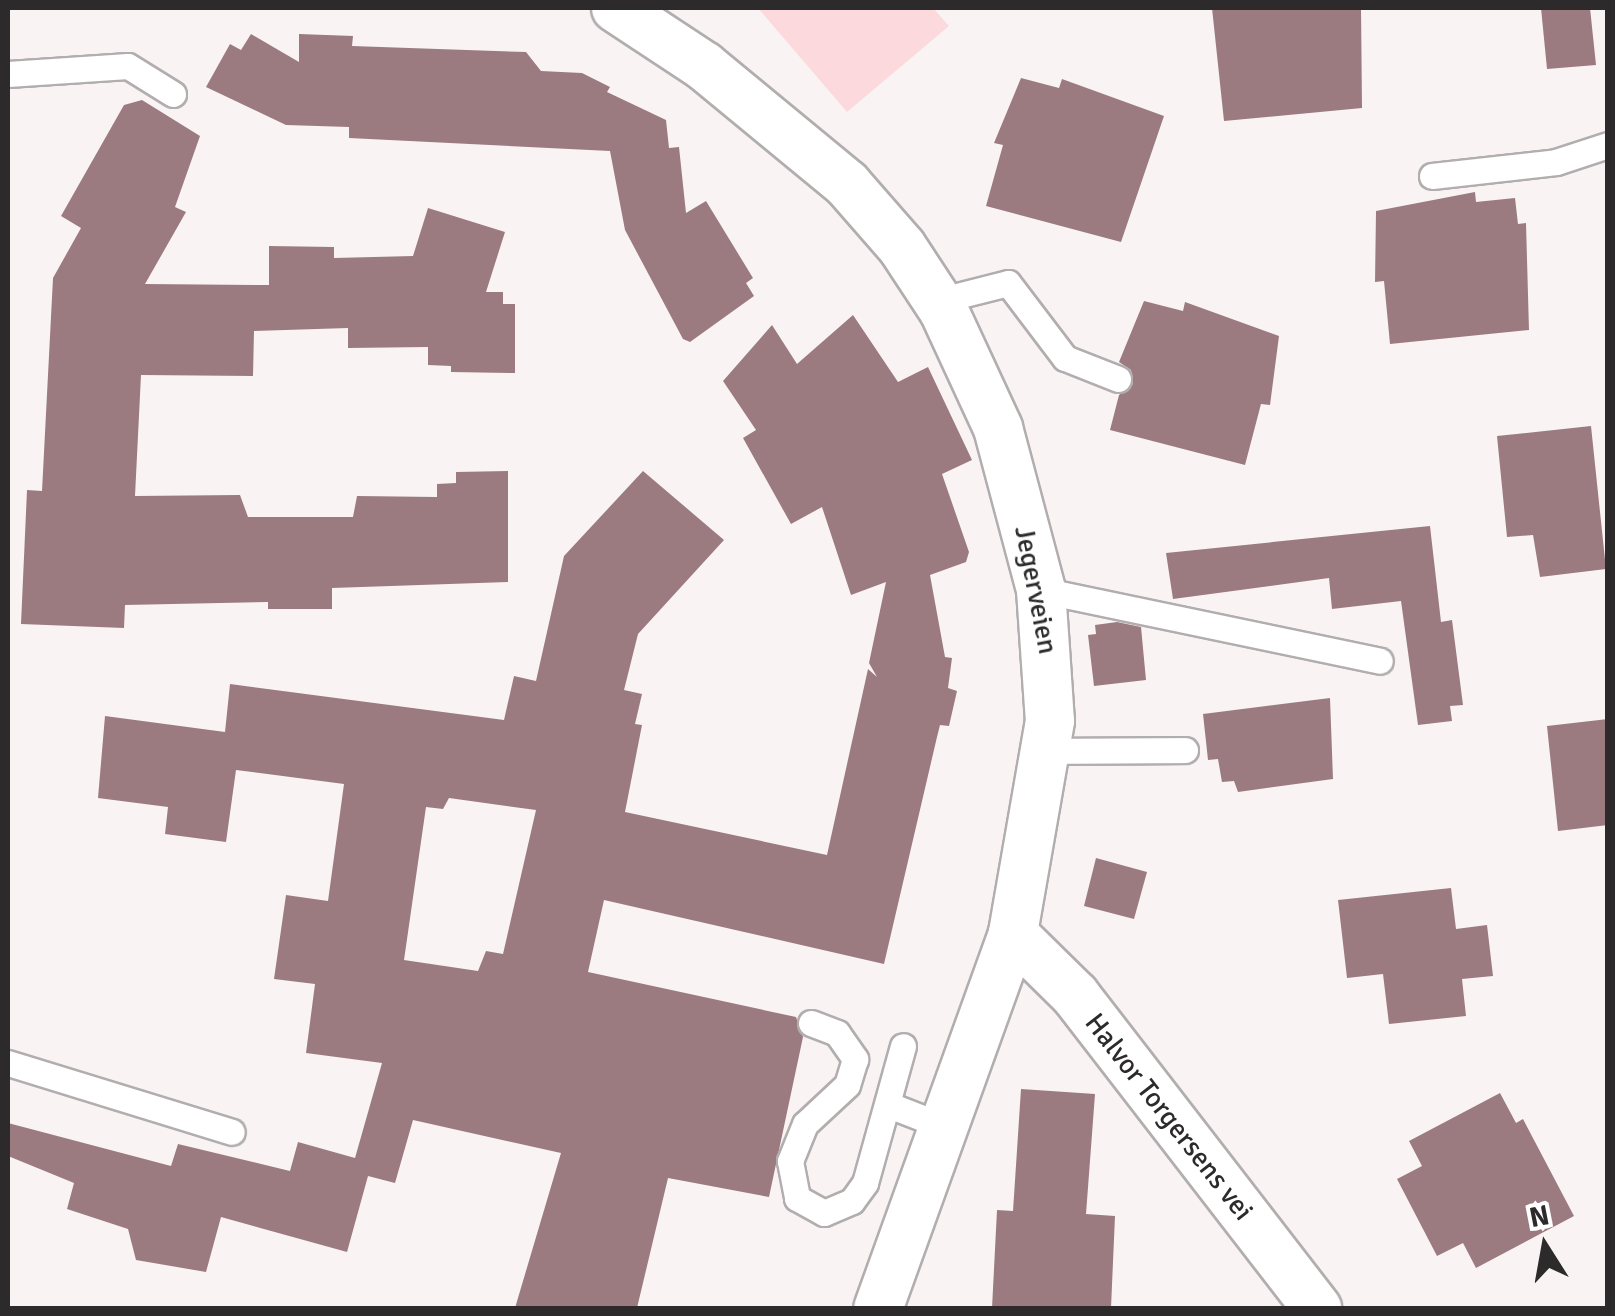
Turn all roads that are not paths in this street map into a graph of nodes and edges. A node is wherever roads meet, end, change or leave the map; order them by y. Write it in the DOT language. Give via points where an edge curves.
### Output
graph roads {
  1 [pos="616,8"];
  2 [pos="8,74"];
  3 [pos="173,94"];
  4 [pos="1608,145"];
  5 [pos="1432,176"];
  6 [pos="937,301"];
  7 [pos="1118,379"];
  8 [pos="1041,590"];
  9 [pos="1380,661"];
  10 [pos="1046,750"];
  11 [pos="1184,750"];
  12 [pos="1013,934"];
  13 [pos="811,1023"];
  14 [pos="903,1046"];
  15 [pos="8,1063"];
  16 [pos="888,1105"];
  17 [pos="943,1126"];
  18 [pos="232,1132"];
  19 [pos="878,1308"];
  20 [pos="1317,1308"];
  1 -- 6 [label="street, Jegerveien" via="704,66 855,191"];
  2 -- 3 [label="lane" via="128,66"];
  4 -- 5 [label="lane" via="1556,162"];
  6 -- 7 [label="lane" via="1008,283 1065,358"];
  6 -- 8 [label="street, Jegerveien" via="998,428"];
  8 -- 9 [label="lane"];
  8 -- 10 [label="street, Jegerveien" via="1051,656"];
  10 -- 11 [label="lane"];
  10 -- 12 [label="street, Jegerveien"];
  12 -- 17 [label="street, Jegerveien"];
  12 -- 20 [label="street, Halvor Torgersens vei" via="1076,996"];
  13 -- 16 [label="lane" via="850,1045 854,1070 793,1144 797,1198 824,1213 852,1201"];
  14 -- 16 [label="lane"];
  15 -- 18 [label="lane"];
  16 -- 17 [label="lane"];
  17 -- 19 [label="street, Jegerveien"];
}
